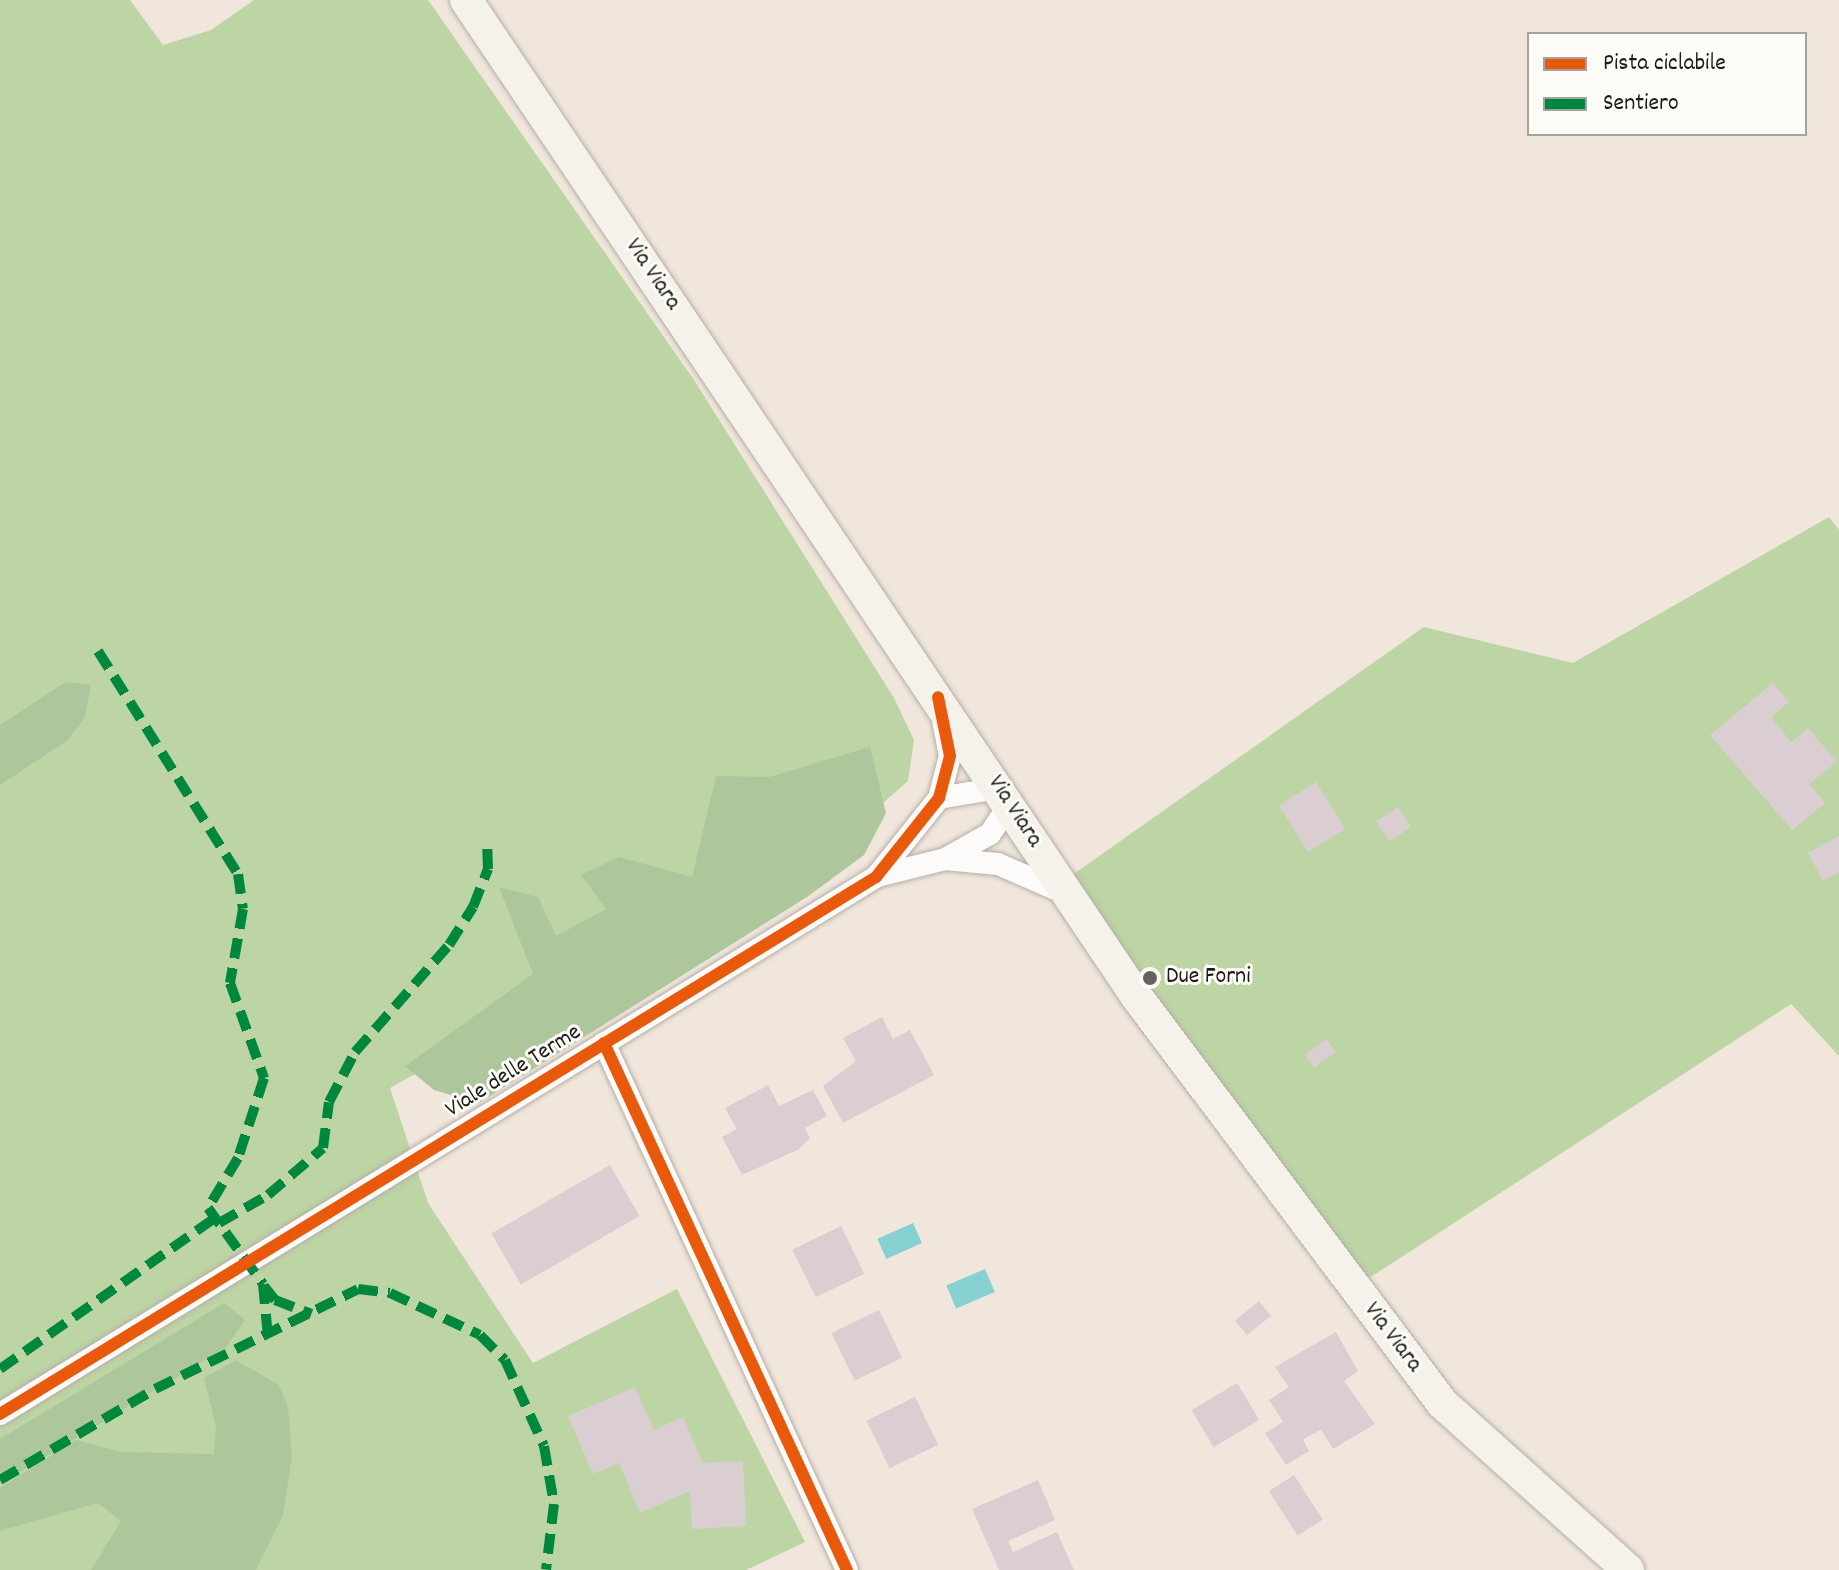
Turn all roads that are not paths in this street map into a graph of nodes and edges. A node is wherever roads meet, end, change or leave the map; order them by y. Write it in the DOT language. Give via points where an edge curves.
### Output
graph roads {
  1 [pos="466,0"];
  2 [pos="938,697"];
  3 [pos="1004,796"];
  4 [pos="939,798"];
  5 [pos="945,859"];
  6 [pos="876,877"];
  7 [pos="1070,896"];
  8 [pos="604,1043"];
  9 [pos="0,1414"];
  10 [pos="847,1570"];
  11 [pos="1628,1570"];
  1 -- 2 [label="main road, Via Viara"];
  2 -- 3 [label="main road, Via Viara"];
  2 -- 4 [label="street, Viale delle Terme" via="950,756"];
  3 -- 4 [label="street"];
  3 -- 5 [label="street, Viale delle Terme" via="990,834"];
  3 -- 7 [label="main road, Via Viara"];
  4 -- 6 [label="street, Viale delle Terme"];
  5 -- 6 [label="street, Viale delle Terme"];
  5 -- 7 [label="street, Viale delle Terme" via="998,864"];
  6 -- 8 [label="street, Viale delle Terme"];
  7 -- 11 [label="main road, Via Viara" via="1137,997 1442,1403"];
  8 -- 9 [label="street, Viale delle Terme"];
  8 -- 10 [label="street"];
}
